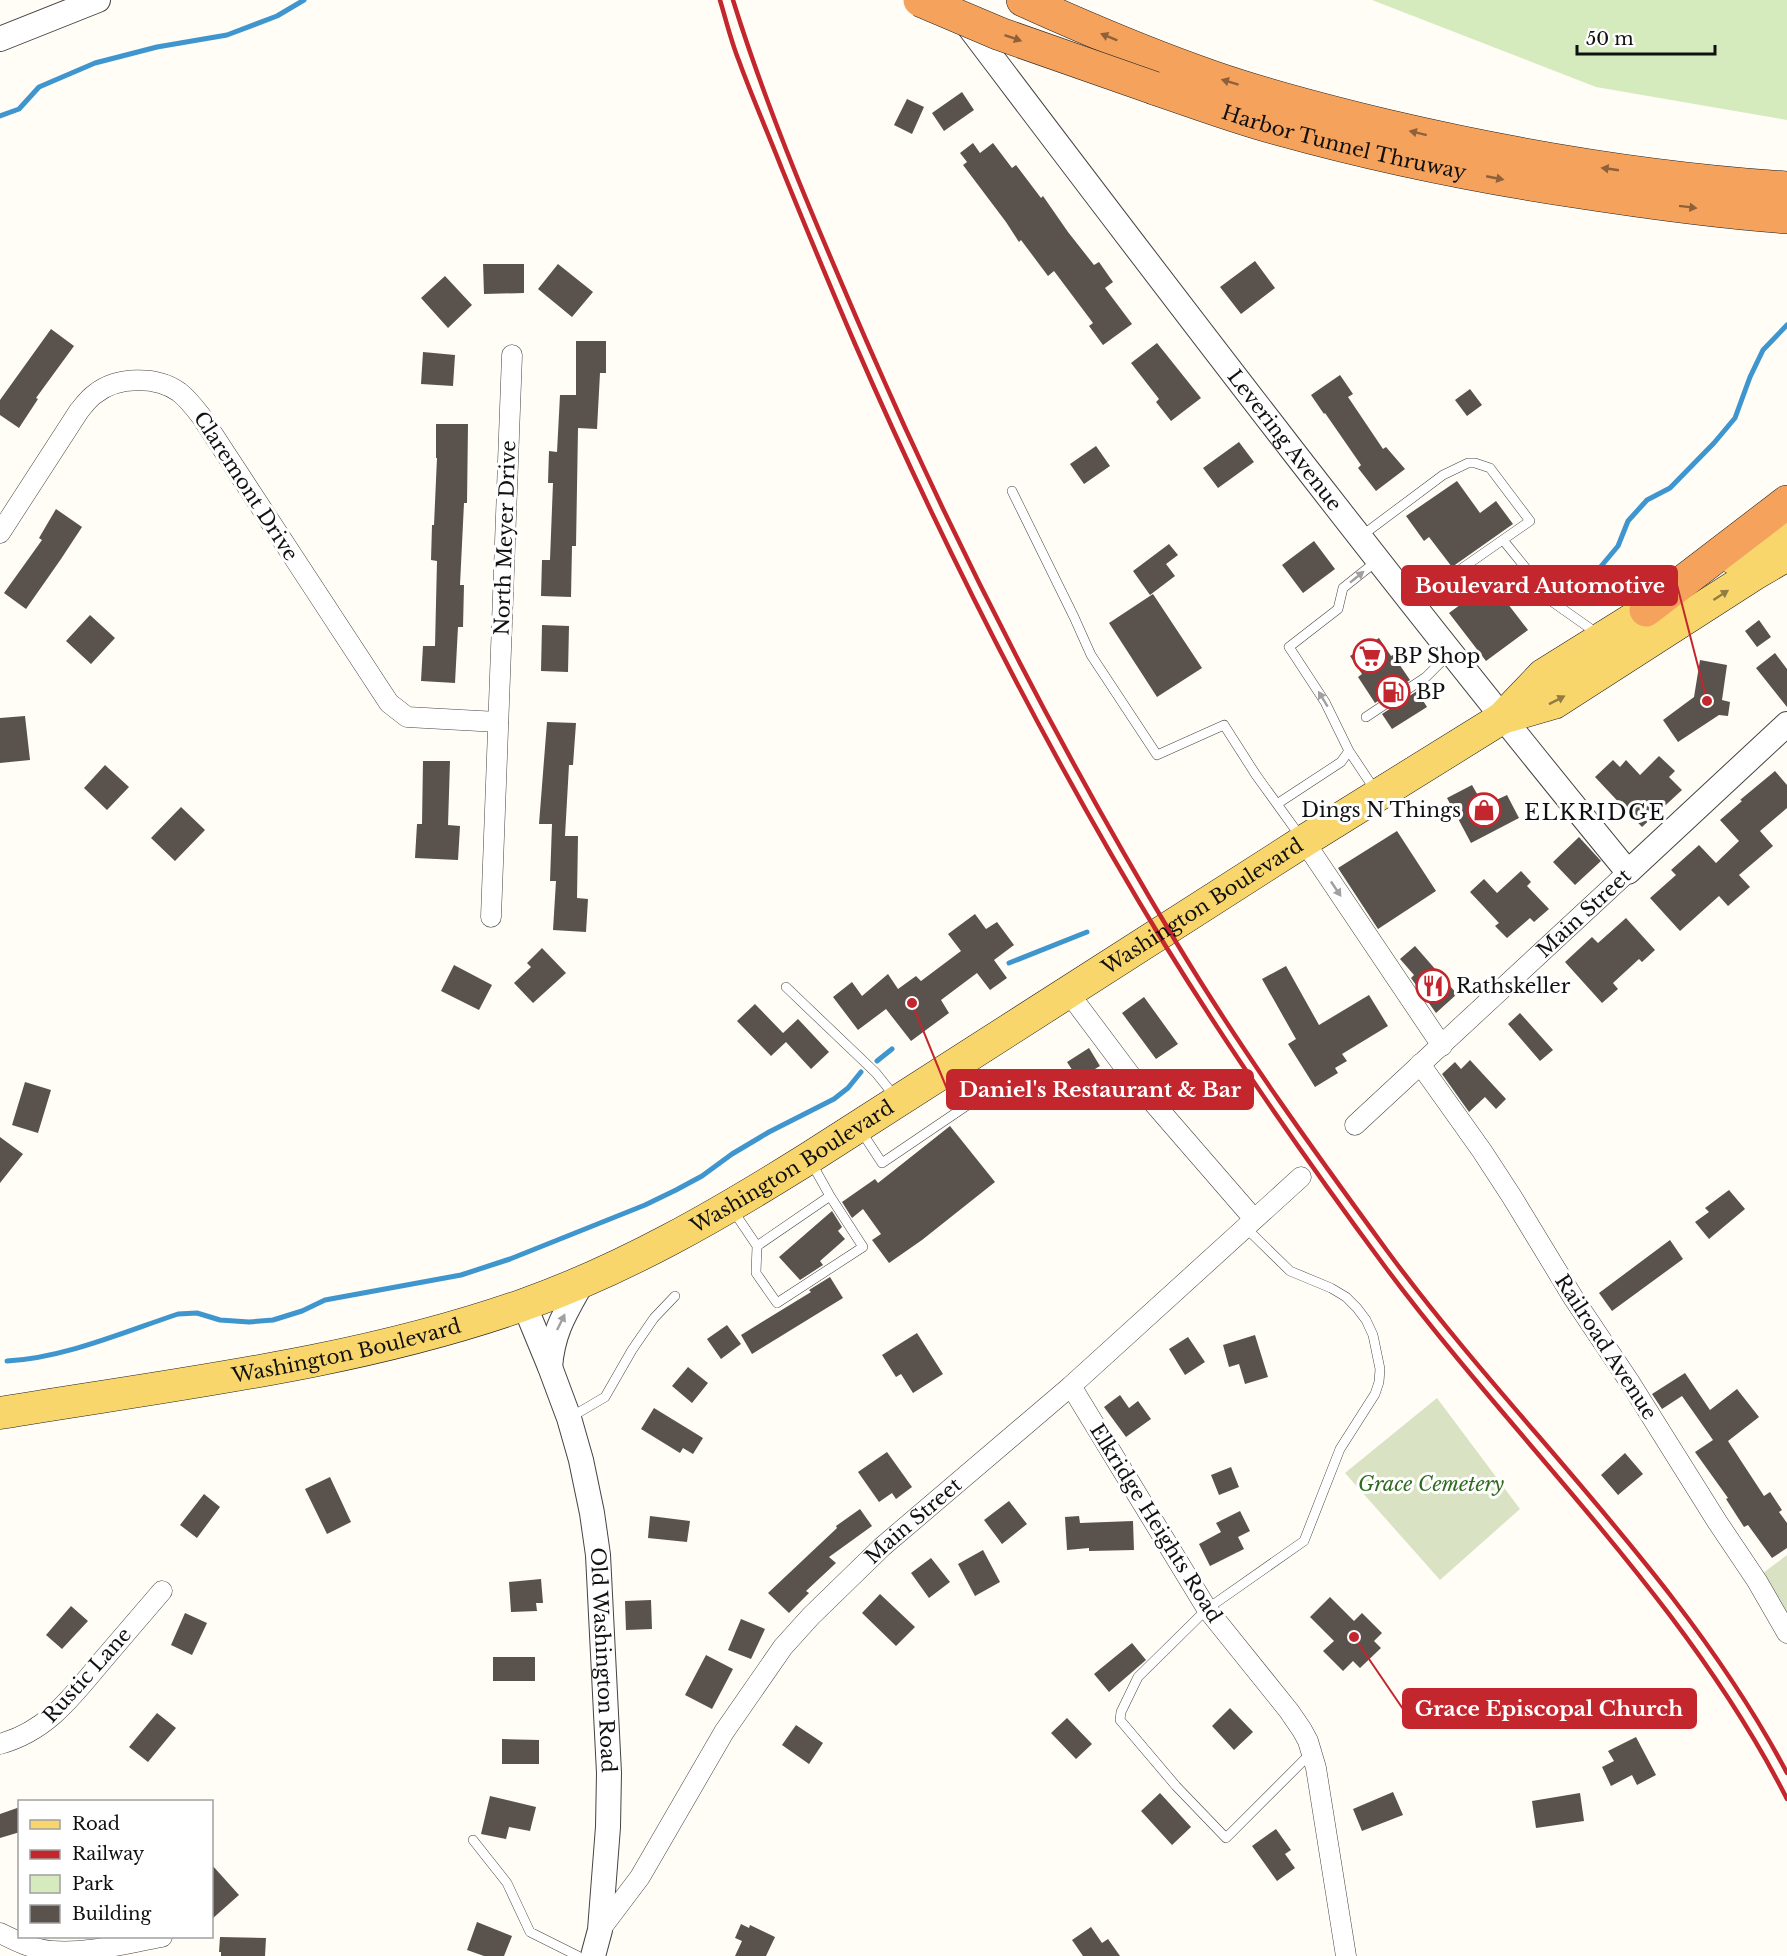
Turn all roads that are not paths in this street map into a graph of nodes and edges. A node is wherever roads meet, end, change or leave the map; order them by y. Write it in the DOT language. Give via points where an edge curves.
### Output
graph roads {
  1 [pos="98,0"];
  2 [pos="920,0"];
  3 [pos="949,0"];
  4 [pos="1023,0"];
  5 [pos="0,39"];
  6 [pos="1159,73"];
  7 [pos="1787,188"];
  8 [pos="1787,217"];
  9 [pos="512,355"];
  10 [pos="1012,491"];
  11 [pos="1787,502"];
  12 [pos="1787,526"];
  13 [pos="0,533"];
  14 [pos="1360,537"];
  15 [pos="1503,540"];
  16 [pos="1787,555"];
  17 [pos="1378,560"];
  18 [pos="1412,603"];
  19 [pos="1646,610"];
  20 [pos="1603,637"];
  21 [pos="1450,653"];
  22 [pos="1366,717"];
  23 [pos="1502,718"];
  24 [pos="498,722"];
  25 [pos="1787,724"];
  26 [pos="1349,751"];
  27 [pos="1378,795"];
  28 [pos="1277,804"];
  29 [pos="1304,841"];
  30 [pos="1628,872"];
  31 [pos="491,917"];
  32 [pos="786,987"];
  33 [pos="1068,992"];
  34 [pos="1442,1046"];
  35 [pos="1420,1064"];
  36 [pos="946,1070"];
  37 [pos="898,1101"];
  38 [pos="1355,1125"];
  39 [pos="858,1127"];
  40 [pos="809,1158"];
  41 [pos="1301,1177"];
  42 [pos="830,1196"];
  43 [pos="731,1207"];
  44 [pos="1250,1223"];
  45 [pos="757,1246"];
  46 [pos="584,1281"];
  47 [pos="675,1296"];
  48 [pos="524,1304"];
  49 [pos="550,1367"];
  50 [pos="1071,1386"];
  51 [pos="0,1413"];
  52 [pos="569,1418"];
  53 [pos="162,1591"];
  54 [pos="1207,1609"];
  55 [pos="1787,1633"];
  56 [pos="0,1744"];
  57 [pos="1312,1752"];
  58 [pos="473,1840"];
  59 [pos="600,1930"];
  60 [pos="0,1933"];
  61 [pos="156,1938"];
  62 [pos="578,1956"];
  63 [pos="593,1956"];
  64 [pos="1346,1956"];
  1 -- 5 [label="street"];
  2 -- 6 [label="highway, Harbor Tunnel Thruway, one-way, bridge" via="1000,34"];
  3 -- 14 [label="street, Levering Avenue"];
  6 -- 4 [label="highway, Harbor Tunnel Thruway, one-way" via="1065,19"];
  7 -- 6 [label="highway, Harbor Tunnel Thruway, one-way" via="1562,162 1345,116 1213,77"];
  6 -- 8 [label="highway, Harbor Tunnel Thruway, one-way" via="1278,129 1391,157 1627,200"];
  9 -- 24 [label="street, North Meyer Drive"];
  10 -- 28 [label="lane" via="1091,655 1157,755 1224,725"];
  11 -- 19 [label="highway"];
  12 -- 19 [label="main road, Washington Boulevard"];
  13 -- 24 [label="street, Claremont Drive" via="95,394 128,381 165,384 190,401 201,416 389,704 407,717"];
  14 -- 15 [label="lane" via="1443,475 1475,463 1490,468 1530,521"];
  14 -- 17 [label="street, Levering Avenue"];
  15 -- 18 [label="lane"];
  15 -- 20 [label="lane" via="1554,603"];
  23 -- 16 [label="main road, Washington Boulevard, one-way" via="1554,703"];
  17 -- 18 [label="street, Levering Avenue"];
  26 -- 17 [label="lane, one-way" via="1325,702 1289,647 1338,609 1343,588"];
  18 -- 21 [label="street, Levering Avenue"];
  19 -- 20 [label="main road, Washington Boulevard"];
  20 -- 23 [label="main road, Washington Boulevard" via="1543,675"];
  21 -- 22 [label="lane" via="1426,677"];
  21 -- 23 [label="street, Levering Avenue"];
  23 -- 27 [label="main road, Washington Boulevard"];
  23 -- 30 [label="street, Levering Avenue"];
  24 -- 31 [label="street, North Meyer Drive"];
  25 -- 30 [label="street, Main Street"];
  26 -- 27 [label="lane"];
  26 -- 28 [label="lane" via="1341,762"];
  27 -- 29 [label="main road, Washington Boulevard"];
  28 -- 29 [label="lane"];
  29 -- 33 [label="main road, Washington Boulevard"];
  29 -- 34 [label="street, one-way"];
  30 -- 34 [label="street, Main Street"];
  32 -- 37 [label="lane" via="876,1073"];
  33 -- 36 [label="main road, Washington Boulevard"];
  33 -- 44 [label="street"];
  34 -- 35 [label="street, Main Street"];
  35 -- 38 [label="street, Main Street"];
  35 -- 55 [label="street, Railroad Avenue" via="1512,1197"];
  36 -- 37 [label="main road, Washington Boulevard"];
  36 -- 39 [label="lane" via="969,1104 882,1163"];
  37 -- 39 [label="main road, Washington Boulevard"];
  39 -- 40 [label="main road, Washington Boulevard"];
  40 -- 42 [label="lane"];
  40 -- 43 [label="main road, Washington Boulevard"];
  41 -- 44 [label="street, Main Street"];
  42 -- 45 [label="lane"];
  42 -- 45 [label="lane" via="862,1247 777,1303 756,1273"];
  43 -- 45 [label="lane"];
  43 -- 46 [label="main road, Washington Boulevard"];
  44 -- 50 [label="street, Main Street"];
  44 -- 54 [label="lane" via="1290,1271 1331,1288 1357,1308 1372,1335 1379,1382 1340,1449 1304,1541"];
  46 -- 48 [label="main road, Washington Boulevard"];
  49 -- 46 [label="street, Old Washington Road, one-way" via="559,1324"];
  47 -- 52 [label="lane" via="654,1318 604,1397"];
  48 -- 49 [label="street, Old Washington Road"];
  48 -- 51 [label="main road, Washington Boulevard" via="374,1349"];
  49 -- 52 [label="street, Old Washington Road"];
  50 -- 54 [label="street, Elkridge Heights Road"];
  50 -- 59 [label="street, Main Street" via="882,1547 790,1640 724,1732 640,1876"];
  52 -- 59 [label="street, Old Washington Road" via="592,1513 602,1607 609,1773"];
  53 -- 56 [label="street, Rustic Lane" via="60,1710 38,1728"];
  54 -- 57 [label="street, Elkridge Heights Road" via="1289,1711"];
  54 -- 57 [label="lane" via="1138,1677 1120,1720 1226,1838"];
  57 -- 64 [label="street, Elkridge Heights Road"];
  58 -- 62 [label="lane" via="507,1883 530,1932"];
  59 -- 63 [label="street, Old Washington Road"];
  60 -- 61 [label="street" via="22,1944 51,1951 78,1951"];
}
